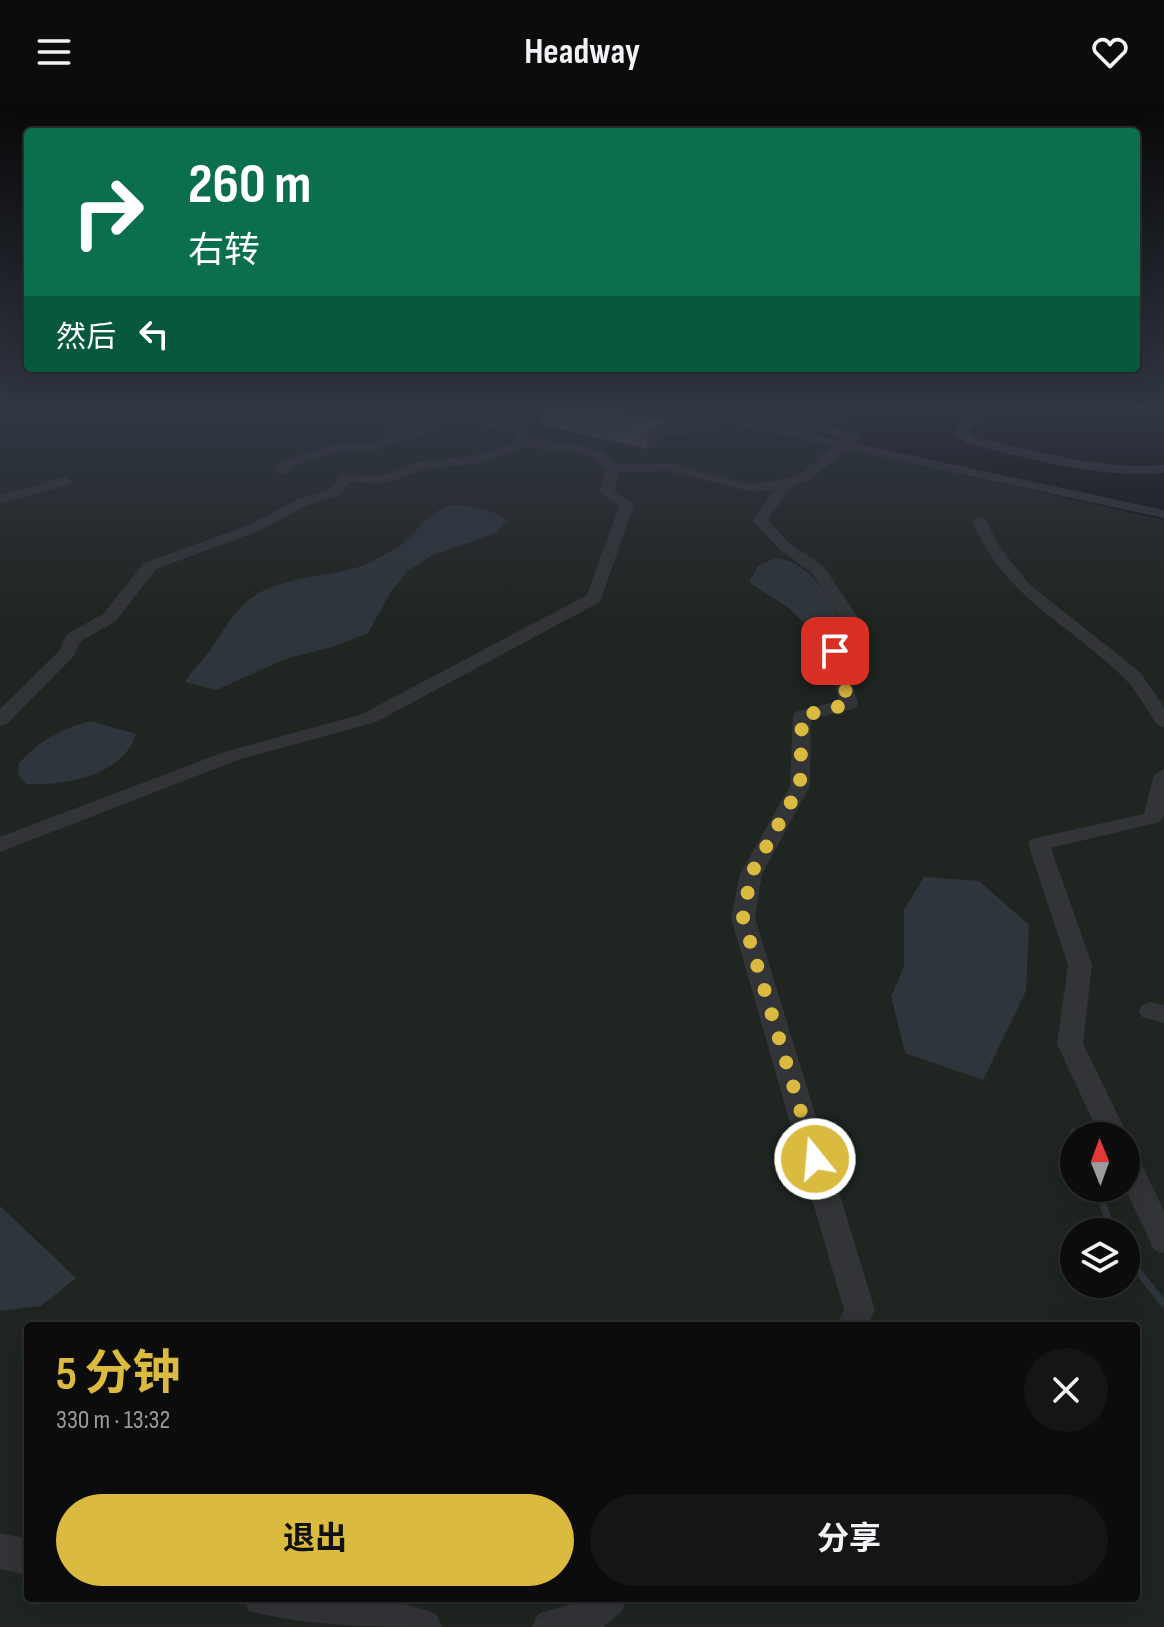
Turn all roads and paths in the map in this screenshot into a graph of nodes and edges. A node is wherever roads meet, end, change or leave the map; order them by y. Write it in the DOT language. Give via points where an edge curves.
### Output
graph roads {
  1 [pos="345,478"];
  2 [pos="346,478"];
  3 [pos="389,478"];
  4 [pos="611,478"];
  5 [pos="713,478"];
  6 [pos="800,478"];
  7 [pos="999,478"];
  8 [pos="1094,478"];
  9 [pos="65,481"];
  10 [pos="785,484"];
  11 [pos="1081,496"];
  12 [pos="0,500"];
  13 [pos="1164,514"];
  14 [pos="980,521"];
  15 [pos="0,720"];
  16 [pos="1164,721"];
  17 [pos="1164,775"];
  18 [pos="0,845"];
  19 [pos="1107,1122"];
  20 [pos="1140,1190"];
  21 [pos="1164,1241"];
  22 [pos="854,1322"];
  23 [pos="0,1551"];
  24 [pos="24,1556"];
  25 [pos="284,1602"];
  26 [pos="604,1602"];
  27 [pos="423,1627"];
  28 [pos="551,1627"];
  1 -- 15 [label="street" via="335,492 150,566 109,618 73,638 67,653"];
  2 -- 3 [label="street"];
  4 -- 18 [label="street" via="606,492 627,505 594,598 369,718 231,756"];
  5 -- 10 [label="street" via="752,488"];
  6 -- 10 [label="street"];
  7 -- 11 [label="street"];
  8 -- 11 [label="street"];
  9 -- 12 [label="street"];
  10 -- 22 [label="street" via="760,520 818,570 854,625 835,651 849,704 802,716 800,786 751,874 743,918 860,1310"];
  11 -- 13 [label="street"];
  14 -- 16 [label="street" via="988,546 1020,587 1130,673"];
  17 -- 19 [label="street" via="1153,818 1039,844 1080,965 1070,1044"];
  20 -- 21 [label="street"];
  23 -- 24 [label="street"];
  25 -- 27 [label="street"];
  26 -- 28 [label="street" via="583,1620"];
}
